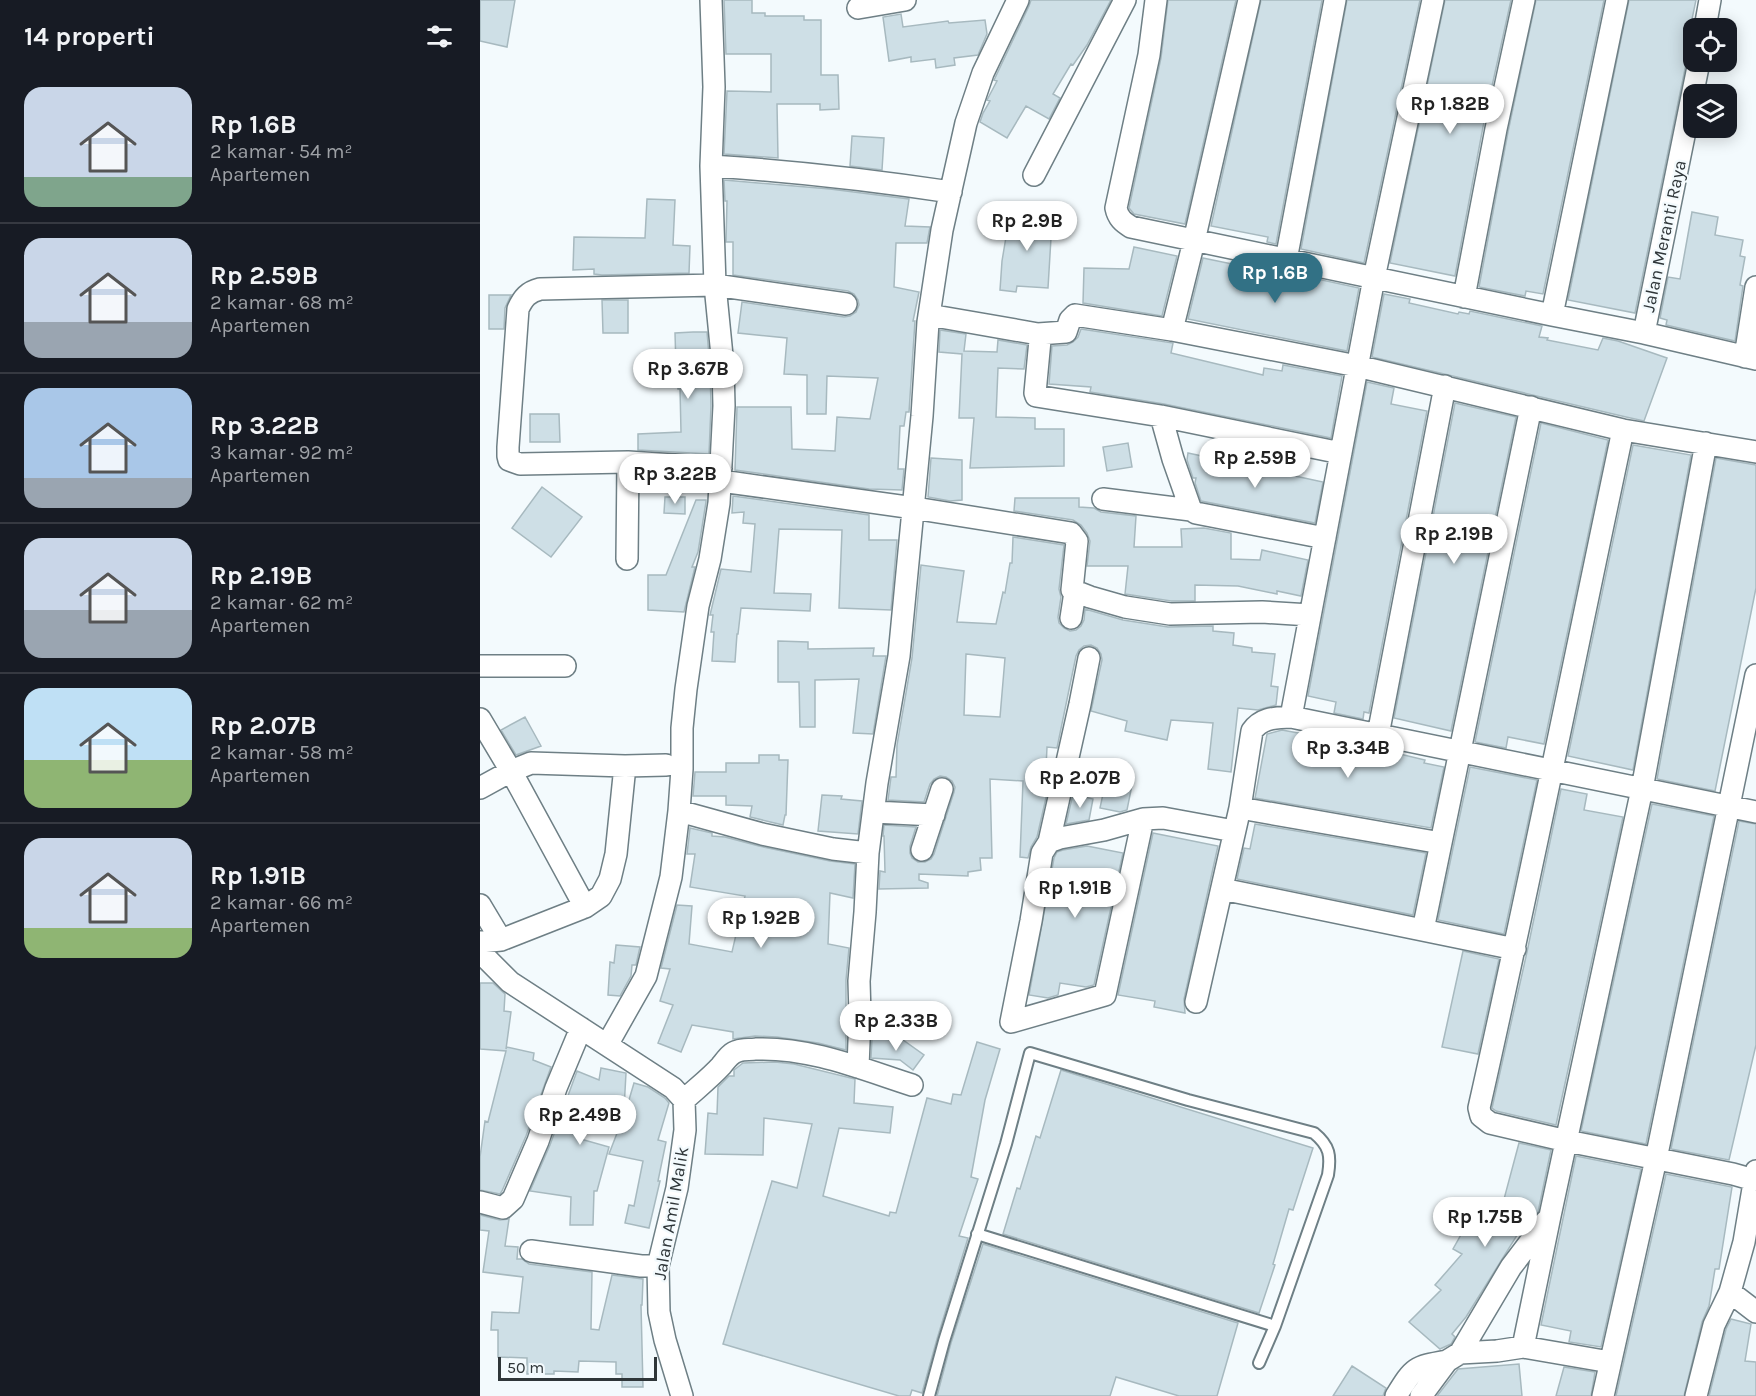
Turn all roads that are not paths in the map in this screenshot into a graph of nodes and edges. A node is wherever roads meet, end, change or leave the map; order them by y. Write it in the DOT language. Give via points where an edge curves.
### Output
graph roads {
  1 [pos="711,0"];
  2 [pos="905,0"];
  3 [pos="1018,0"];
  4 [pos="1125,0"];
  5 [pos="1156,0"];
  6 [pos="1249,0"];
  7 [pos="1335,0"];
  8 [pos="1433,0"];
  9 [pos="1524,0"];
  10 [pos="1617,0"];
  11 [pos="1710,0"];
  12 [pos="858,8"];
  13 [pos="1707,18"];
  14 [pos="1697,72"];
  15 [pos="711,166"];
  16 [pos="1034,175"];
  17 [pos="951,192"];
  18 [pos="1194,241"];
  19 [pos="1286,260"];
  20 [pos="1374,278"];
  21 [pos="715,285"];
  22 [pos="1756,287"];
  23 [pos="1464,297"];
  24 [pos="846,304"];
  25 [pos="929,315"];
  26 [pos="1552,315"];
  27 [pos="1172,330"];
  28 [pos="1644,333"];
  29 [pos="1038,334"];
  30 [pos="1750,358"];
  31 [pos="1357,366"];
  32 [pos="1445,386"];
  33 [pos="1531,407"];
  34 [pos="1161,416"];
  35 [pos="1623,430"];
  36 [pos="1706,443"];
  37 [pos="1756,452"];
  38 [pos="1341,453"];
  39 [pos="628,462"];
  40 [pos="721,475"];
  41 [pos="1102,499"];
  42 [pos="914,507"];
  43 [pos="1191,510"];
  44 [pos="1325,538"];
  45 [pos="627,559"];
  46 [pos="1075,592"];
  47 [pos="1310,615"];
  48 [pos="1071,618"];
  49 [pos="1089,658"];
  50 [pos="480,666"];
  51 [pos="565,666"];
  52 [pos="1756,675"];
  53 [pos="1292,717"];
  54 [pos="480,719"];
  55 [pos="1378,735"];
  56 [pos="1459,751"];
  57 [pos="666,765"];
  58 [pos="625,766"];
  59 [pos="1550,770"];
  60 [pos="511,771"];
  61 [pos="480,788"];
  62 [pos="942,789"];
  63 [pos="1642,789"];
  64 [pos="1730,807"];
  65 [pos="1240,808"];
  66 [pos="679,811"];
  67 [pos="874,812"];
  68 [pos="1756,812"];
  69 [pos="934,815"];
  70 [pos="1143,819"];
  71 [pos="1234,831"];
  72 [pos="1049,842"];
  73 [pos="1441,843"];
  74 [pos="922,850"];
  75 [pos="868,853"];
  76 [pos="1222,889"];
  77 [pos="480,905"];
  78 [pos="585,907"];
  79 [pos="1423,930"];
  80 [pos="490,941"];
  81 [pos="1515,949"];
  82 [pos="480,952"];
  83 [pos="1196,1002"];
  84 [pos="580,1029"];
  85 [pos="607,1045"];
  86 [pos="858,1067"];
  87 [pos="912,1085"];
  88 [pos="684,1100"];
  89 [pos="1567,1141"];
  90 [pos="1656,1159"];
  91 [pos="1755,1176"];
  92 [pos="480,1202"];
  93 [pos="1550,1216"];
  94 [pos="1752,1216"];
  95 [pos="977,1234"];
  96 [pos="531,1251"];
  97 [pos="658,1266"];
  98 [pos="1730,1293"];
  99 [pos="1756,1312"];
  100 [pos="1275,1326"];
  101 [pos="1523,1347"];
  102 [pos="1453,1357"];
  103 [pos="1610,1362"];
  104 [pos="1259,1364"];
  105 [pos="682,1396"];
  106 [pos="929,1396"];
  107 [pos="1396,1396"];
  108 [pos="1421,1396"];
  109 [pos="1603,1396"];
  110 [pos="1696,1396"];
  1 -- 15 [label="street"];
  2 -- 12 [label="street"];
  3 -- 17 [label="street" via="983,73 966,123"];
  4 -- 16 [label="street"];
  5 -- 18 [label="street" via="1149,55 1116,208 1123,222 1131,227"];
  6 -- 18 [label="street"];
  7 -- 19 [label="street"];
  8 -- 20 [label="street"];
  9 -- 23 [label="street"];
  10 -- 26 [label="street"];
  11 -- 13 [label="street"];
  14 -- 28 [label="street, Jalan Meranti Raya"];
  15 -- 17 [label="street"];
  15 -- 21 [label="street"];
  17 -- 25 [label="street"];
  18 -- 19 [label="street"];
  18 -- 27 [label="street"];
  19 -- 20 [label="street"];
  20 -- 23 [label="street"];
  20 -- 31 [label="street"];
  21 -- 24 [label="street"];
  21 -- 39 [label="street" via="540,289 527,294 518,309 510,460 520,464"];
  21 -- 40 [label="street" via="723,366"];
  22 -- 30 [label="street"];
  23 -- 26 [label="street"];
  25 -- 29 [label="street"];
  25 -- 42 [label="street"];
  26 -- 28 [label="street"];
  27 -- 29 [label="street" via="1076,315 1066,332"];
  27 -- 31 [label="street"];
  28 -- 30 [label="street, Jalan Meranti Raya"];
  29 -- 34 [label="street" via="1036,396"];
  31 -- 32 [label="street"];
  31 -- 38 [label="street"];
  32 -- 33 [label="street"];
  32 -- 55 [label="street"];
  33 -- 35 [label="street"];
  33 -- 56 [label="street"];
  34 -- 38 [label="street"];
  34 -- 43 [label="street"];
  35 -- 36 [label="street"];
  35 -- 59 [label="street"];
  36 -- 37 [label="street"];
  36 -- 63 [label="street"];
  38 -- 44 [label="street"];
  39 -- 40 [label="street"];
  39 -- 45 [label="street"];
  40 -- 42 [label="street"];
  40 -- 66 [label="street" via="720,503 698,606 686,689"];
  41 -- 43 [label="street"];
  42 -- 46 [label="street" via="1071,533 1077,541 1072,581"];
  42 -- 67 [label="street" via="899,656"];
  43 -- 44 [label="street"];
  44 -- 47 [label="street"];
  46 -- 47 [label="street" via="1125,607 1170,614"];
  46 -- 48 [label="street"];
  47 -- 53 [label="street"];
  49 -- 72 [label="street"];
  50 -- 51 [label="street"];
  52 -- 64 [label="street"];
  53 -- 55 [label="street"];
  53 -- 65 [label="street" via="1265,720 1252,731"];
  54 -- 60 [label="street"];
  55 -- 56 [label="street"];
  56 -- 59 [label="street"];
  56 -- 73 [label="street"];
  57 -- 58 [label="street"];
  58 -- 60 [label="street" via="531,763"];
  58 -- 78 [label="street" via="610,879 601,896"];
  59 -- 63 [label="street"];
  59 -- 81 [label="street"];
  60 -- 61 [label="street"];
  60 -- 78 [label="street"];
  62 -- 69 [label="street"];
  63 -- 64 [label="street"];
  63 -- 89 [label="street"];
  64 -- 68 [label="street"];
  64 -- 90 [label="street"];
  65 -- 71 [label="street"];
  65 -- 73 [label="street"];
  66 -- 75 [label="street" via="762,834"];
  66 -- 85 [label="street" via="671,877 646,976"];
  67 -- 69 [label="street"];
  67 -- 75 [label="street"];
  69 -- 74 [label="street"];
  70 -- 71 [label="street" via="1163,818"];
  70 -- 72 [label="street"];
  70 -- 72 [label="street" via="1105,995 1011,1022 1042,853"];
  71 -- 76 [label="street"];
  73 -- 79 [label="street"];
  75 -- 86 [label="street" via="859,981"];
  76 -- 79 [label="street"];
  76 -- 83 [label="street"];
  77 -- 80 [label="street"];
  78 -- 80 [label="street"];
  79 -- 81 [label="street"];
  81 -- 89 [label="street" via="1479,1108 1481,1116 1490,1123"];
  82 -- 84 [label="street" via="510,982"];
  84 -- 85 [label="street"];
  84 -- 92 [label="street" via="513,1199 503,1208"];
  85 -- 88 [label="street" via="673,1088"];
  86 -- 87 [label="street"];
  86 -- 88 [label="street" via="806,1053 736,1051"];
  88 -- 97 [label="street, Jalan Amil Malik" via="681,1163"];
  89 -- 90 [label="street"];
  89 -- 93 [label="street"];
  90 -- 91 [label="street"];
  90 -- 103 [label="street"];
  91 -- 94 [label="street"];
  93 -- 101 [label="street"];
  93 -- 102 [label="street" via="1511,1267"];
  94 -- 98 [label="street"];
  95 -- 100 [label="lane"];
  95 -- 100 [label="lane" via="1030,1053 1314,1133 1325,1142 1330,1160 1328,1175"];
  95 -- 106 [label="lane"];
  96 -- 97 [label="street"];
  97 -- 105 [label="street, Jalan Amil Malik" via="659,1312"];
  98 -- 99 [label="street"];
  98 -- 110 [label="street" via="1714,1325"];
  100 -- 104 [label="lane"];
  101 -- 102 [label="street"];
  101 -- 103 [label="street"];
  102 -- 107 [label="street" via="1415,1369"];
  102 -- 108 [label="street"];
  103 -- 109 [label="street"];
}
